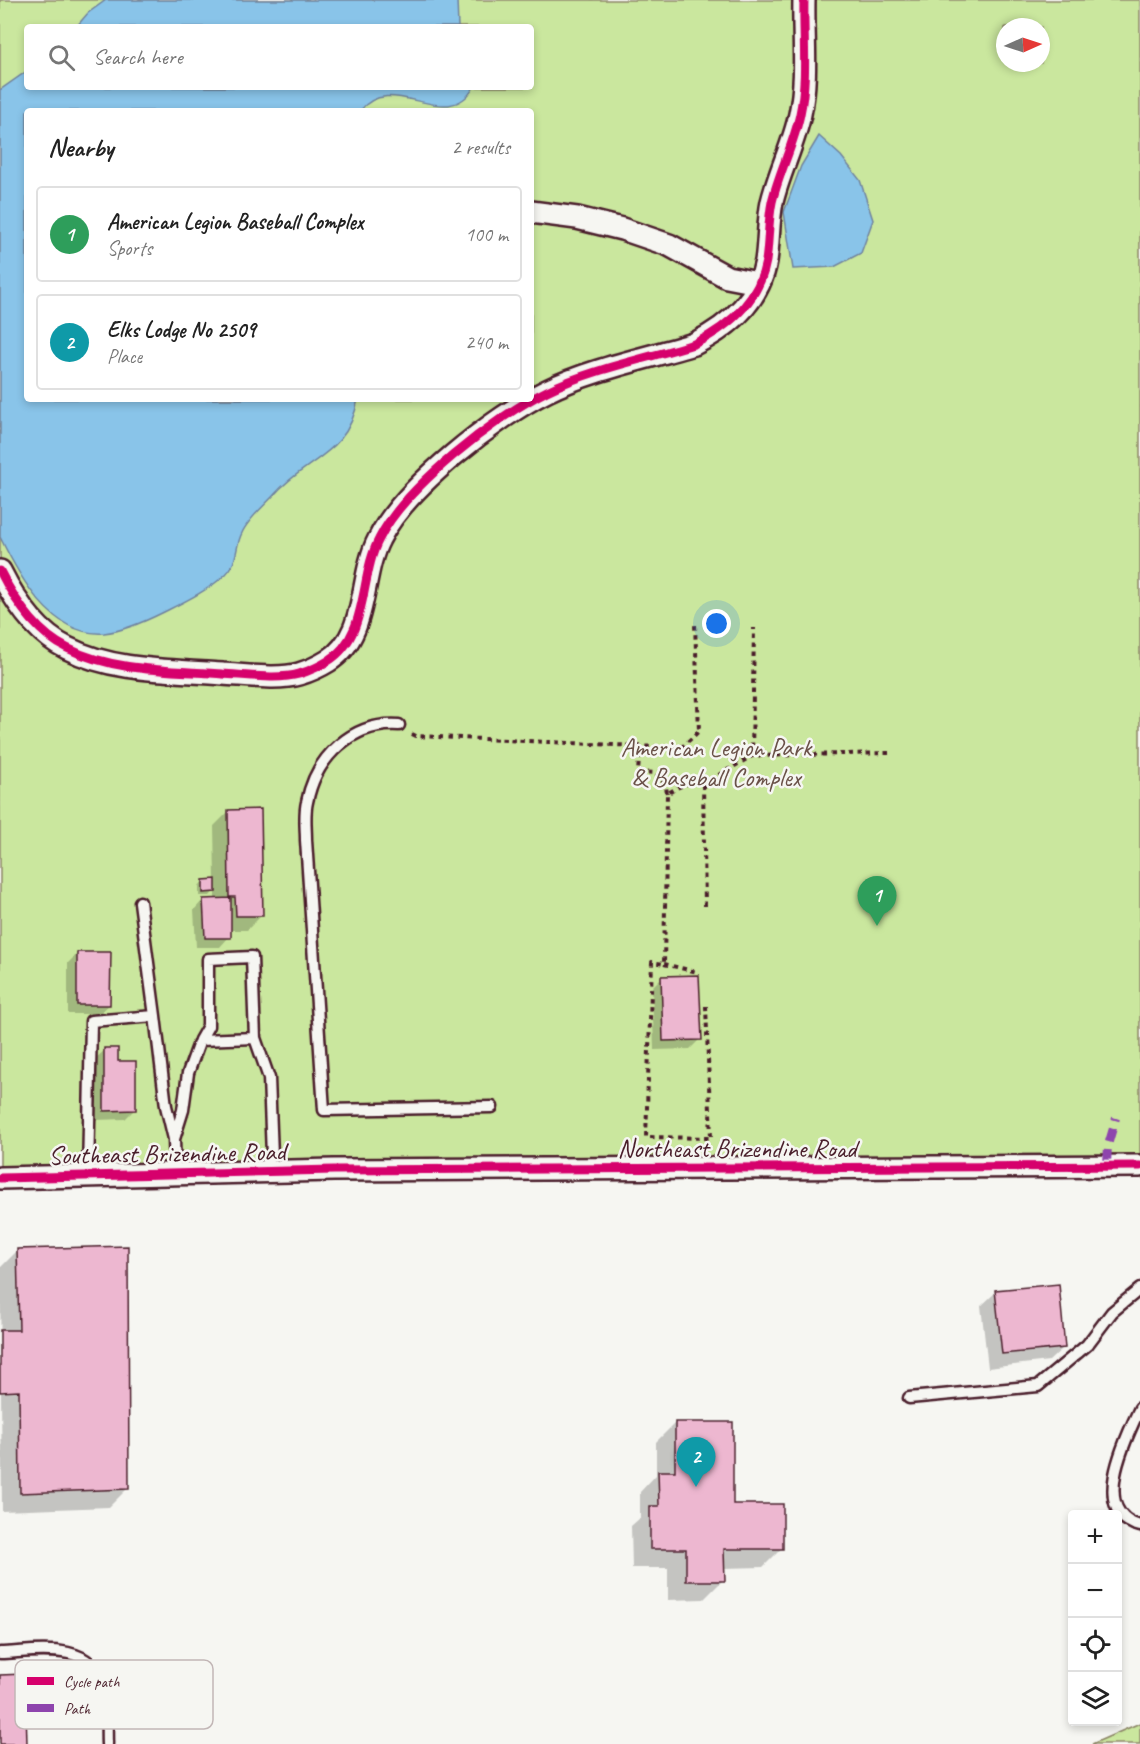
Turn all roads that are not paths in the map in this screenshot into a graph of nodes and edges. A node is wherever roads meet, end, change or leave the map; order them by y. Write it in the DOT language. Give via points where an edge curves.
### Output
graph roads {
  1 [pos="804,0"];
  2 [pos="534,212"];
  3 [pos="758,284"];
  4 [pos="534,399"];
  5 [pos="528,402"];
  6 [pos="0,571"];
  7 [pos="399,725"];
  8 [pos="140,902"];
  9 [pos="155,1016"];
  10 [pos="255,1038"];
  11 [pos="200,1040"];
  12 [pos="492,1107"];
  13 [pos="174,1139"];
  14 [pos="1140,1166"];
  15 [pos="334,1170"];
  16 [pos="260,1172"];
  17 [pos="175,1174"];
  18 [pos="88,1176"];
  19 [pos="0,1178"];
  20 [pos="1140,1288"];
  21 [pos="909,1398"];
  22 [pos="1140,1407"];
  23 [pos="1140,1526"];
  24 [pos="0,1653"];
  25 [pos="82,1660"];
  26 [pos="106,1729"];
  27 [pos="107,1744"];
  1 -- 3 [label="street" via="806,67 800,115 772,202 766,264"];
  2 -- 3 [label="street" via="577,218 669,244 727,277"];
  3 -- 4 [label="street" via="732,323 713,335"];
  5 -- 6 [label="street" via="441,467 402,504 371,556 349,641 329,660 298,675 254,676 141,667 107,662 66,648 33,624"];
  7 -- 12 [label="lane" via="378,724 351,735 329,754 307,802 306,840 324,1110"];
  8 -- 9 [label="lane"];
  9 -- 13 [label="lane"];
  9 -- 18 [label="lane" via="91,1021"];
  10 -- 11 [label="lane"];
  10 -- 11 [label="lane" via="252,957 208,959 208,1026"];
  10 -- 16 [label="lane" via="270,1089 272,1156"];
  11 -- 13 [label="lane" via="188,1073"];
  13 -- 17 [label="lane"];
  14 -- 15 [label="street, Northeast Brizendine Road"];
  15 -- 16 [label="street, Southeast Brizendine Road"];
  16 -- 17 [label="street, Southeast Brizendine Road"];
  17 -- 18 [label="street, Southeast Brizendine Road"];
  18 -- 19 [label="street, Southeast Brizendine Road"];
  20 -- 21 [label="lane" via="1113,1312 1088,1345 1038,1386"];
  22 -- 23 [label="lane" via="1119,1454 1114,1499 1121,1517"];
  24 -- 25 [label="lane" via="64,1651"];
  26 -- 27 [label="lane"];
}
